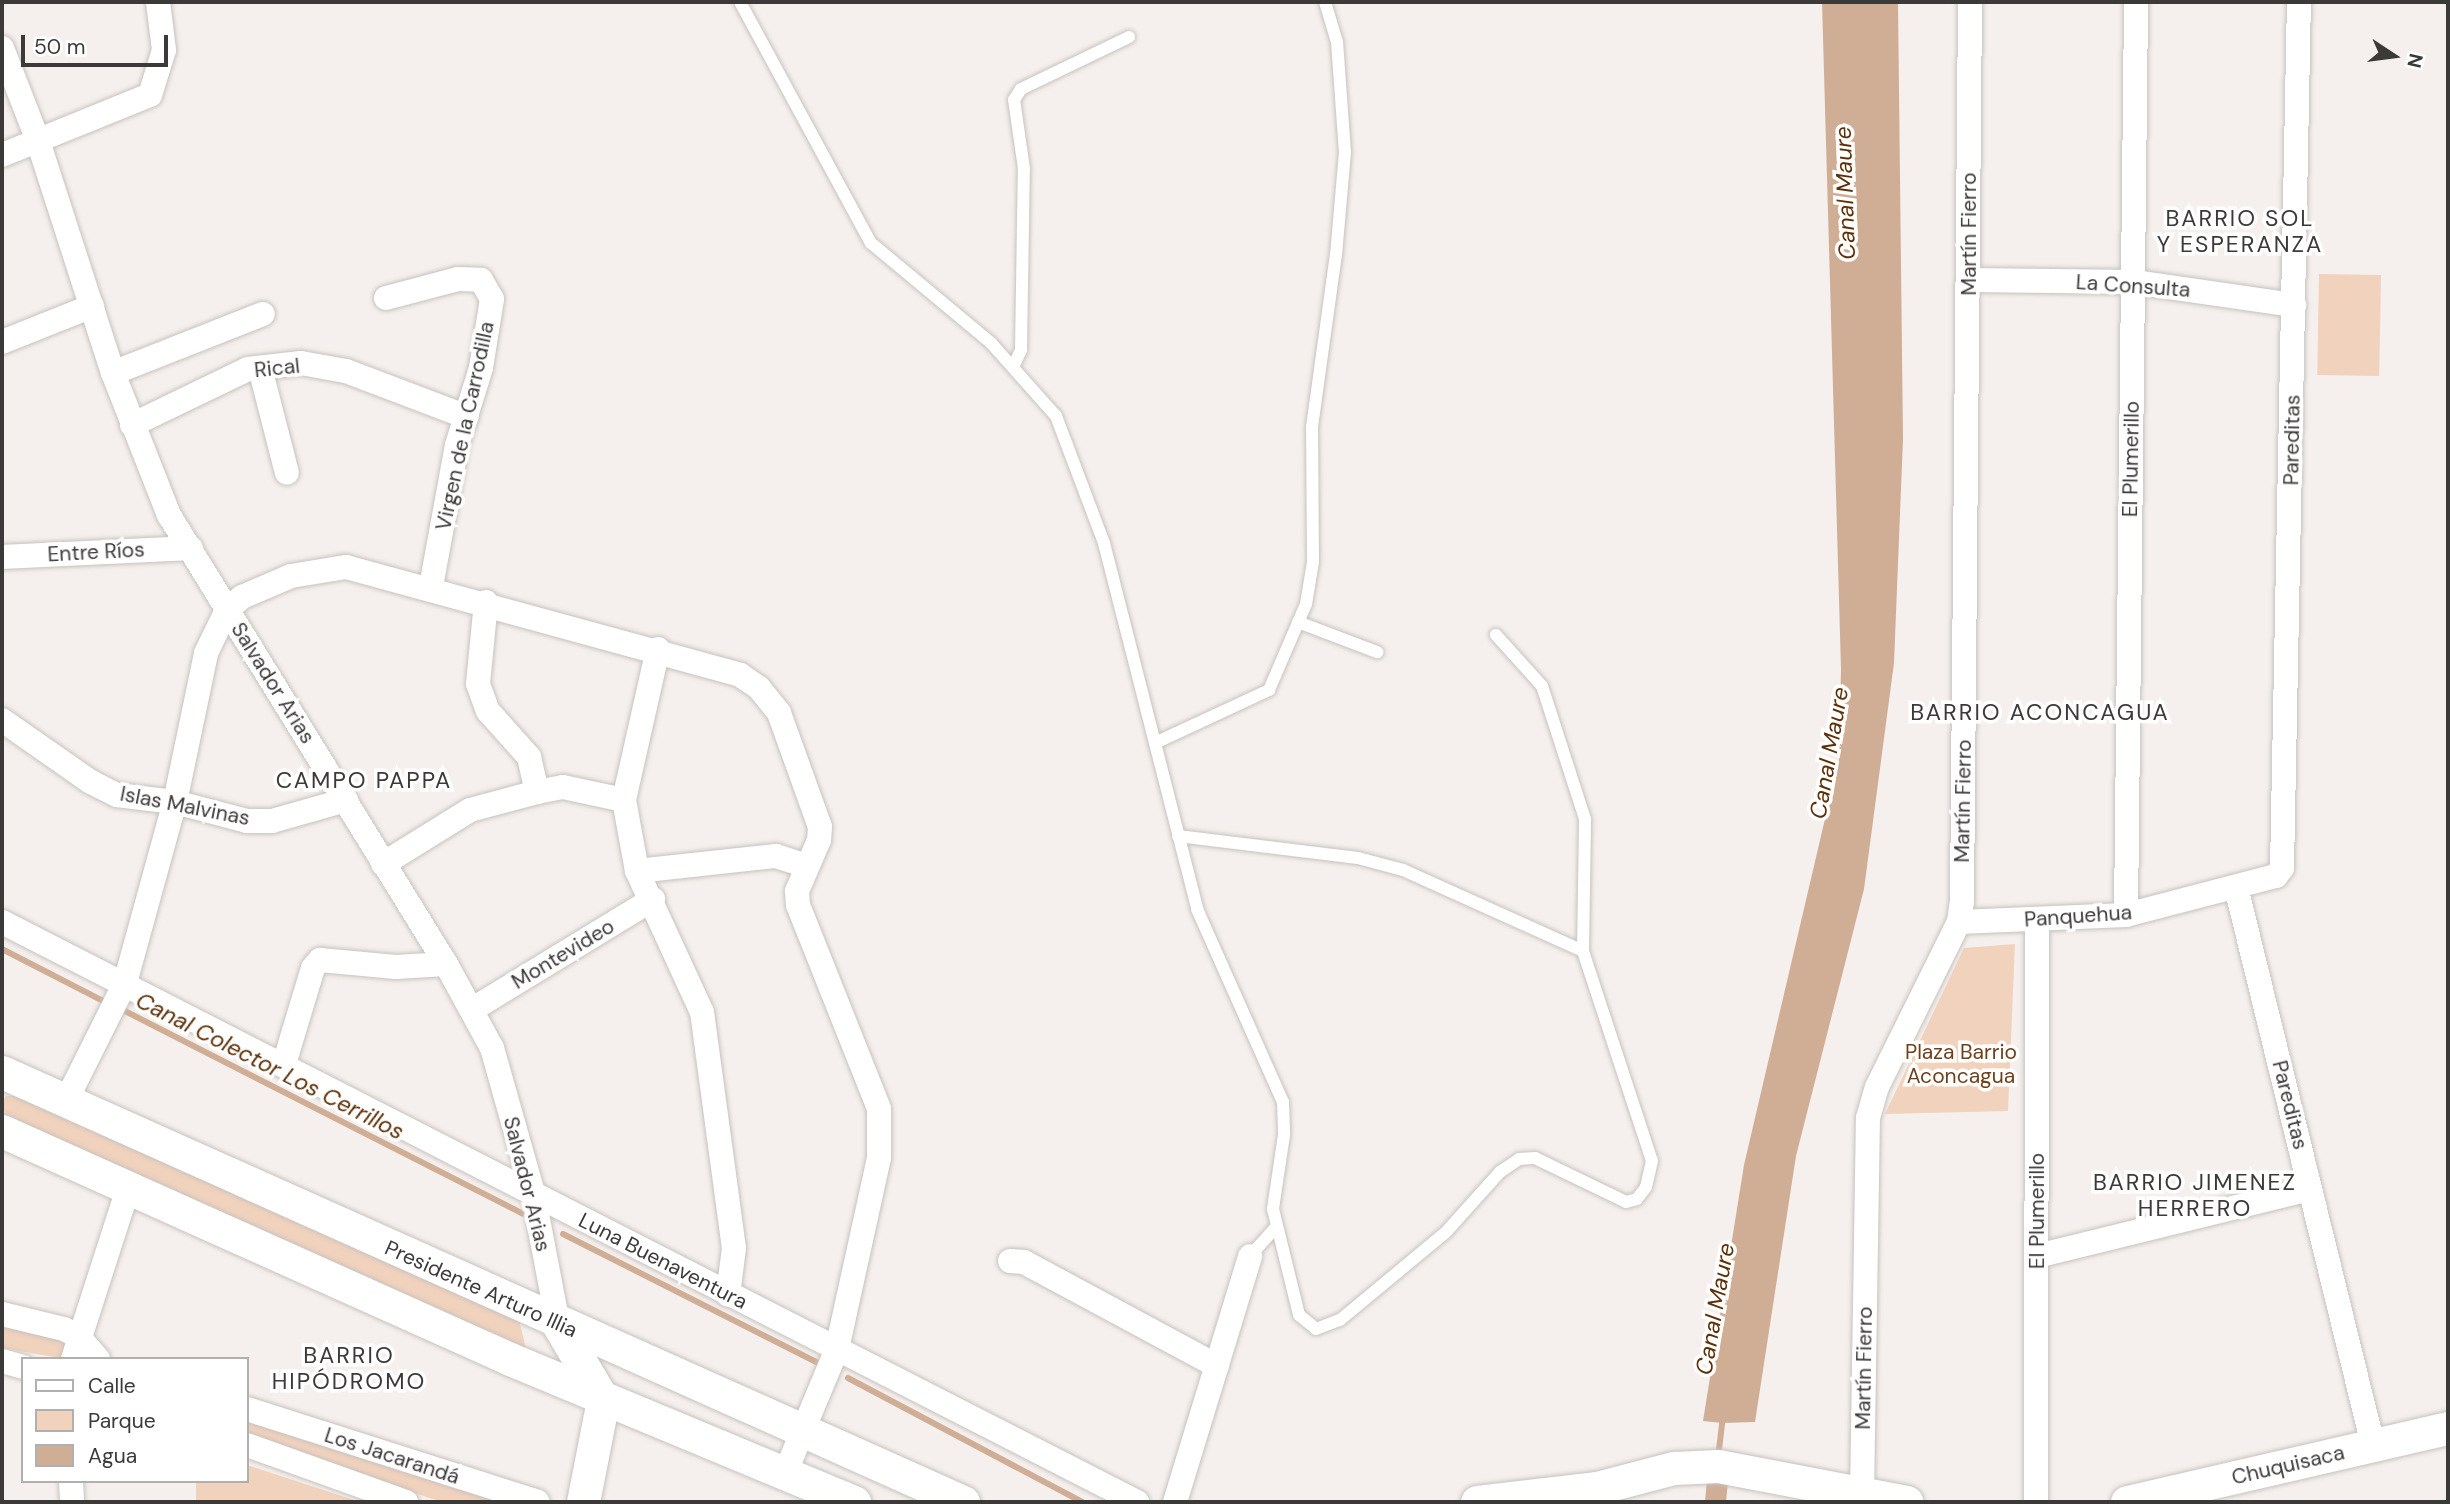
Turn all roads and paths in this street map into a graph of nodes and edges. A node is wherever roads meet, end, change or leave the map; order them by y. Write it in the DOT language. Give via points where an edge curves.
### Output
graph roads {
  1 [pos="158,2"];
  2 [pos="740,2"];
  3 [pos="1325,2"];
  4 [pos="1970,2"];
  5 [pos="2136,2"];
  6 [pos="2299,2"];
  7 [pos="1129,37"];
  8 [pos="2,48"];
  9 [pos="38,141"];
  10 [pos="2,155"];
  11 [pos="1970,280"];
  12 [pos="2134,282"];
  13 [pos="386,298"];
  14 [pos="2294,305"];
  15 [pos="92,306"];
  16 [pos="263,314"];
  17 [pos="2,342"];
  18 [pos="1014,365"];
  19 [pos="260,368"];
  20 [pos="113,373"];
  21 [pos="467,416"];
  22 [pos="132,425"];
  23 [pos="287,473"];
  24 [pos="191,548"];
  25 [pos="2,556"];
  26 [pos="431,587"];
  27 [pos="486,602"];
  28 [pos="227,610"];
  29 [pos="1298,622"];
  30 [pos="1496,635"];
  31 [pos="658,649"];
  32 [pos="1377,652"];
  33 [pos="2,720"];
  34 [pos="1155,743"];
  35 [pos="537,792"];
  36 [pos="346,800"];
  37 [pos="624,800"];
  38 [pos="176,802"];
  39 [pos="1178,836"];
  40 [pos="383,864"];
  41 [pos="806,866"];
  42 [pos="637,871"];
  43 [pos="2276,876"];
  44 [pos="2236,887"];
  45 [pos="653,899"];
  46 [pos="2126,915"];
  47 [pos="2036,919"];
  48 [pos="2,922"];
  49 [pos="1959,922"];
  50 [pos="1583,951"];
  51 [pos="446,964"];
  52 [pos="123,987"];
  53 [pos="473,1009"];
  54 [pos="284,1064"];
  55 [pos="2,1072"];
  56 [pos="66,1101"];
  57 [pos="2,1131"];
  58 [pos="128,1189"];
  59 [pos="2310,1189"];
  60 [pos="533,1193"];
  61 [pos="1277,1226"];
  62 [pos="1250,1256"];
  63 [pos="2036,1256"];
  64 [pos="1010,1261"];
  65 [pos="728,1295"];
  66 [pos="2,1314"];
  67 [pos="544,1318"];
  68 [pos="76,1348"];
  69 [pos="837,1349"];
  70 [pos="94,1357"];
  71 [pos="2,1361"];
  72 [pos="523,1365"];
  73 [pos="21,1366"];
  74 [pos="1217,1366"];
  75 [pos="603,1400"];
  76 [pos="248,1409"];
  77 [pos="2448,1428"];
  78 [pos="802,1434"];
  79 [pos="248,1445"];
  80 [pos="2373,1446"];
  81 [pos="784,1476"];
  82 [pos="71,1483"];
  83 [pos="1822,1495"];
  84 [pos="1862,1496"];
  85 [pos="72,1502"];
  86 [pos="406,1502"];
  87 [pos="538,1502"];
  88 [pos="583,1502"];
  89 [pos="854,1502"];
  90 [pos="963,1502"];
  91 [pos="1137,1502"];
  92 [pos="1175,1502"];
  93 [pos="1477,1502"];
  94 [pos="1906,1502"];
  95 [pos="2036,1502"];
  96 [pos="2127,1502"];
  1 -- 9 [label="street" via="164,50 150,96"];
  2 -- 18 [label="lane" via="871,243"];
  3 -- 29 [label="lane" via="1337,42 1345,153 1335,268 1312,427 1313,562"];
  4 -- 11 [label="street, Martín Fierro"];
  5 -- 12 [label="street, El Plumerillo"];
  6 -- 14 [label="street, Pareditas"];
  7 -- 18 [label="lane" via="1021,89 1014,100 1013,119 1024,169 1021,350"];
  8 -- 9 [label="street, Salvador Arias"];
  9 -- 10 [label="street"];
  9 -- 15 [label="street, Salvador Arias"];
  11 -- 12 [label="street, La Consulta"];
  11 -- 49 [label="street, Martín Fierro"];
  12 -- 14 [label="street, La Consulta"];
  12 -- 46 [label="street, El Plumerillo"];
  13 -- 21 [label="street, Virgen de la Carrodilla" via="458,279 481,280 492,299 481,368"];
  14 -- 43 [label="street, Pareditas" via="2285,855"];
  15 -- 17 [label="street"];
  15 -- 20 [label="street, Salvador Arias"];
  16 -- 20 [label="street"];
  18 -- 34 [label="lane" via="1056,416 1100,530"];
  19 -- 21 [label="street, Rical" via="301,363 346,371"];
  19 -- 22 [label="street, Rical" via="248,369"];
  19 -- 23 [label="street"];
  20 -- 22 [label="street, Salvador Arias"];
  21 -- 26 [label="street, Virgen de la Carrodilla"];
  22 -- 24 [label="street, Salvador Arias" via="169,514"];
  24 -- 25 [label="street, Entre Ríos"];
  24 -- 28 [label="street, Salvador Arias"];
  26 -- 27 [label="street"];
  26 -- 28 [label="street" via="346,567 291,576 242,597"];
  27 -- 31 [label="street"];
  27 -- 35 [label="street" via="478,684 488,711 529,757"];
  28 -- 36 [label="street, Salvador Arias"];
  28 -- 38 [label="street" via="206,653"];
  29 -- 32 [label="lane"];
  29 -- 34 [label="lane" via="1269,690"];
  30 -- 50 [label="lane" via="1542,686 1586,819"];
  31 -- 37 [label="street"];
  31 -- 41 [label="street" via="740,675 759,688 779,713 820,827 820,840"];
  33 -- 38 [label="street, Islas Malvinas" via="90,782 117,795"];
  34 -- 39 [label="lane"];
  35 -- 37 [label="street" via="563,787"];
  35 -- 40 [label="street" via="470,810"];
  36 -- 38 [label="street, Islas Malvinas" via="272,821 247,821"];
  36 -- 40 [label="street, Salvador Arias"];
  37 -- 42 [label="street"];
  38 -- 52 [label="street"];
  39 -- 50 [label="lane" via="1358,858 1403,870"];
  39 -- 61 [label="lane" via="1197,909 1283,1102 1284,1135 1272,1209"];
  40 -- 51 [label="street, Salvador Arias"];
  41 -- 42 [label="street" via="776,856"];
  41 -- 69 [label="street" via="798,905 879,1109 879,1158"];
  42 -- 45 [label="street"];
  43 -- 44 [label="street, Panquehua"];
  44 -- 46 [label="street, Panquehua"];
  44 -- 59 [label="street, Pareditas"];
  45 -- 53 [label="street, Montevideo"];
  45 -- 65 [label="street" via="702,1012 709,1046 734,1248"];
  46 -- 47 [label="street, Panquehua"];
  47 -- 49 [label="street, Panquehua"];
  47 -- 63 [label="street, El Plumerillo"];
  48 -- 52 [label="street, Luna Buenaventura"];
  49 -- 84 [label="street, Martín Fierro" via="1877,1087 1868,1118"];
  50 -- 61 [label="lane" via="1651,1161 1646,1187 1637,1199 1626,1202 1535,1158 1519,1159 1500,1172 1446,1232 1340,1320 1316,1329 1299,1315"];
  51 -- 53 [label="street, Salvador Arias"];
  51 -- 54 [label="street" via="396,967 320,960 313,968"];
  52 -- 54 [label="street, Luna Buenaventura"];
  52 -- 56 [label="street"];
  53 -- 60 [label="street, Salvador Arias" via="492,1048"];
  54 -- 60 [label="street, Luna Buenaventura"];
  55 -- 56 [label="street, Presidente Arturo Illia"];
  56 -- 67 [label="street, Presidente Arturo Illia"];
  57 -- 58 [label="street"];
  58 -- 68 [label="street"];
  58 -- 72 [label="street"];
  59 -- 63 [label="street"];
  59 -- 80 [label="street, Pareditas"];
  60 -- 65 [label="street, Luna Buenaventura"];
  60 -- 67 [label="street, Salvador Arias"];
  61 -- 62 [label="lane"];
  62 -- 74 [label="street"];
  63 -- 95 [label="street, El Plumerillo"];
  64 -- 74 [label="street" via="1024,1262"];
  65 -- 69 [label="street, Luna Buenaventura"];
  66 -- 68 [label="street"];
  67 -- 72 [label="street" via="536,1357"];
  67 -- 75 [label="street, Salvador Arias"];
  67 -- 78 [label="street, Presidente Arturo Illia"];
  68 -- 70 [label="street"];
  69 -- 78 [label="street"];
  69 -- 91 [label="street, Luna Buenaventura"];
  71 -- 73 [label="street"];
  72 -- 75 [label="street"];
  74 -- 92 [label="street"];
  75 -- 81 [label="street"];
  75 -- 88 [label="street"];
  76 -- 87 [label="street, Los Jacarandá"];
  77 -- 80 [label="street, Chuquisaca"];
  78 -- 81 [label="street"];
  78 -- 90 [label="street, Presidente Arturo Illia"];
  79 -- 86 [label="street, Los Jacarandá"];
  80 -- 96 [label="street, Chuquisaca"];
  81 -- 89 [label="street"];
  82 -- 85 [label="street"];
  83 -- 84 [label="street"];
  83 -- 93 [label="street" via="1718,1466 1674,1468 1597,1488"];
  84 -- 94 [label="street"];
}
